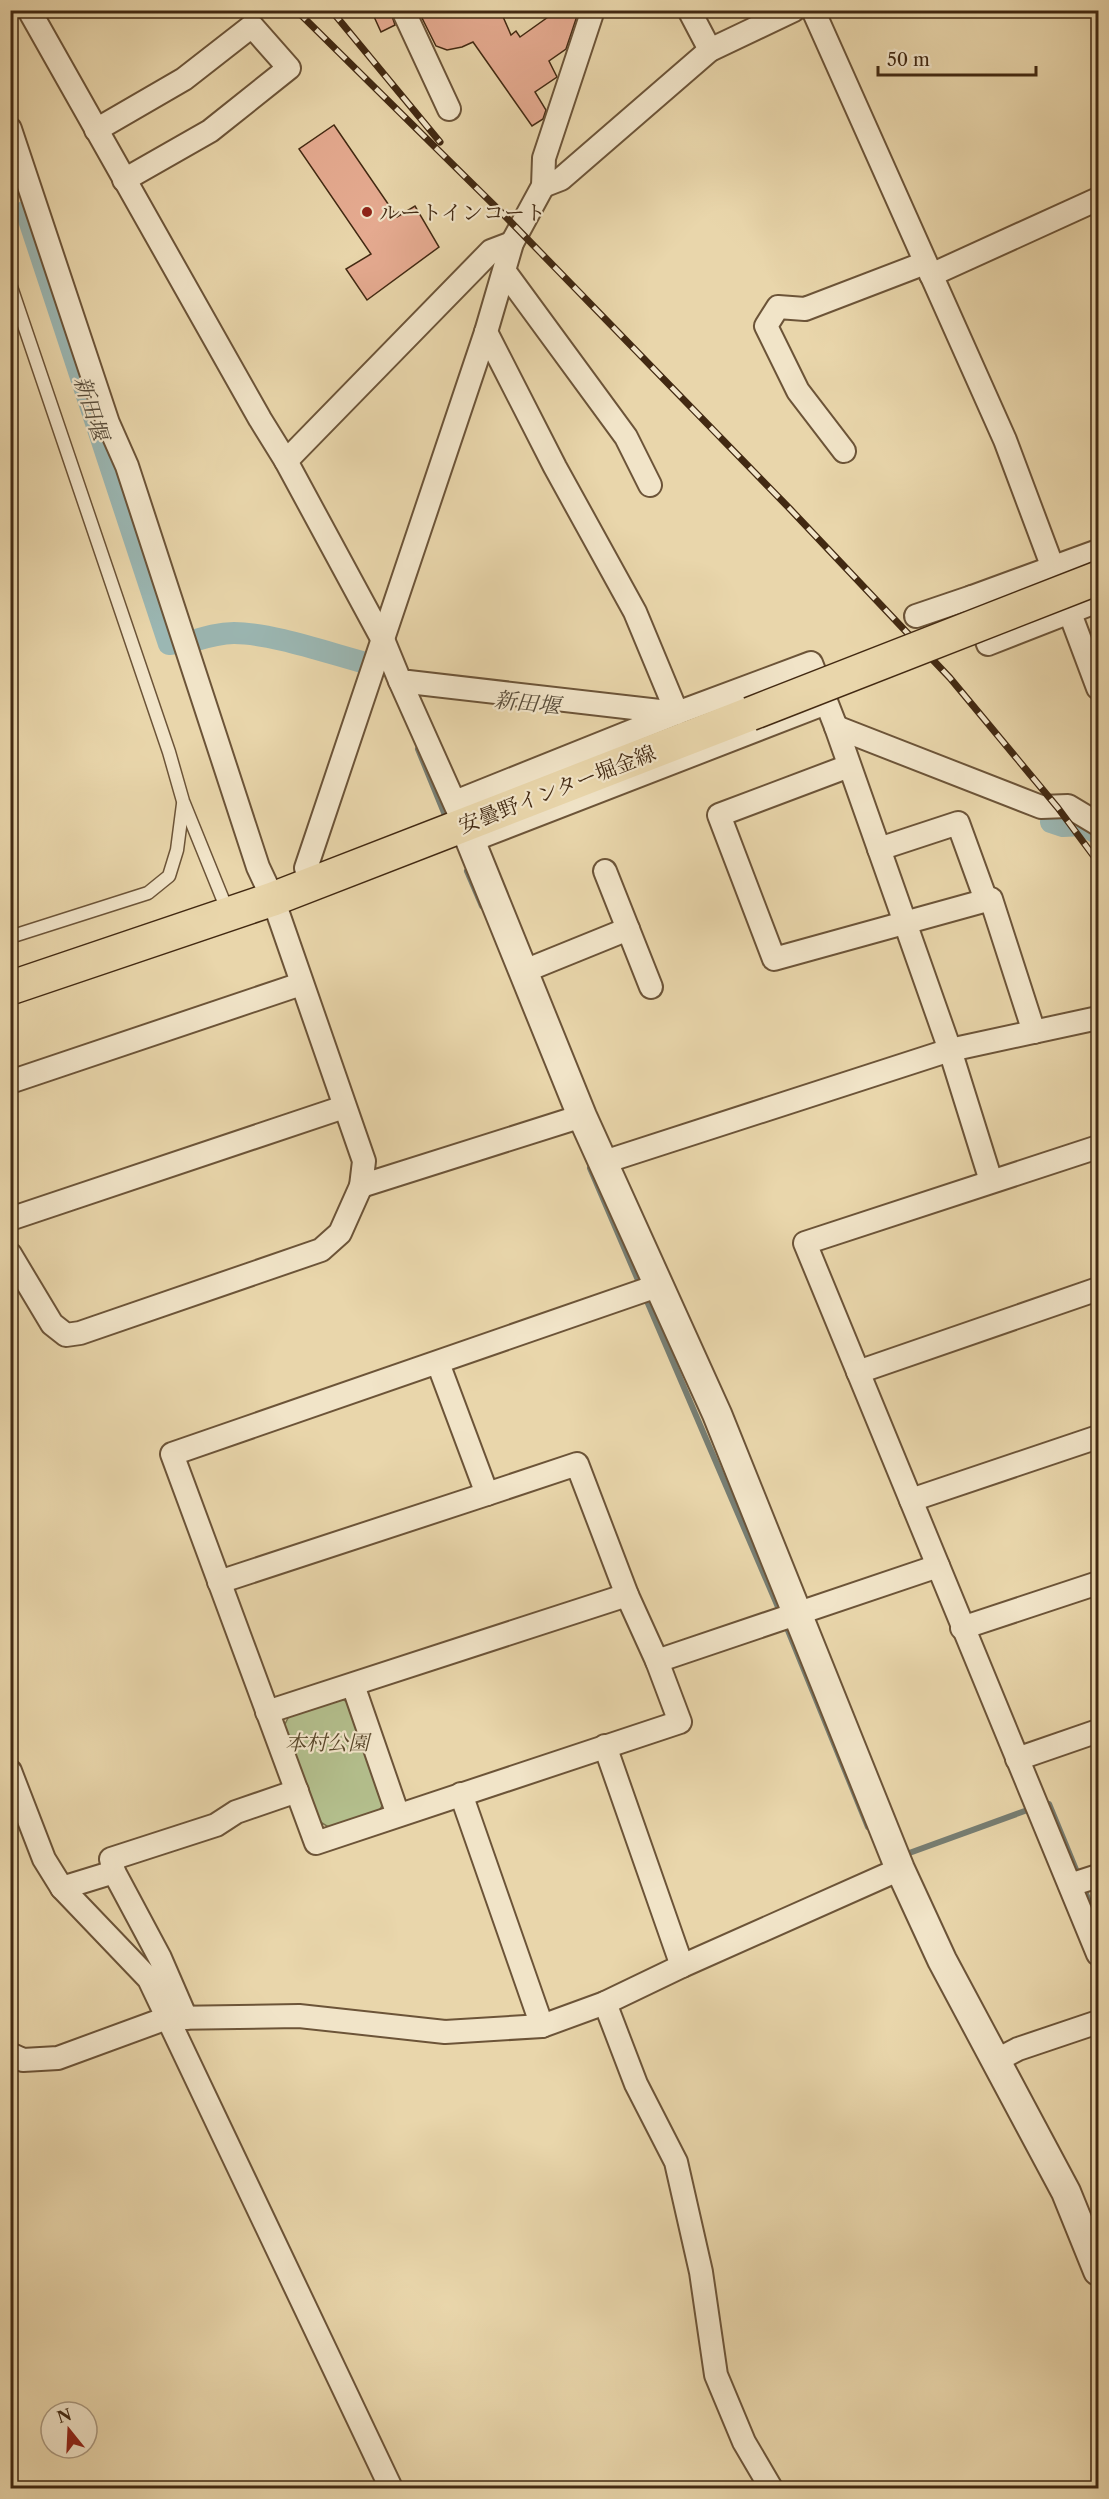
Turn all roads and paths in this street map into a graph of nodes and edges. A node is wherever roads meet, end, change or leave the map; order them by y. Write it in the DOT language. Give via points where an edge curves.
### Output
graph roads {
  1 [pos="29,10"];
  2 [pos="403,10"];
  3 [pos="593,10"];
  4 [pos="689,10"];
  5 [pos="794,10"];
  6 [pos="813,10"];
  7 [pos="710,50"];
  8 [pos="449,109"];
  9 [pos="10,129"];
  10 [pos="96,130"];
  11 [pos="124,180"];
  12 [pos="543,186"];
  13 [pos="1098,199"];
  14 [pos="512,243"];
  15 [pos="928,269"];
  16 [pos="505,272"];
  17 [pos="10,284"];
  18 [pos="14,307"];
  19 [pos="486,332"];
  20 [pos="844,451"];
  21 [pos="286,461"];
  22 [pos="650,485"];
  23 [pos="1098,552"];
  24 [pos="1054,568"];
  25 [pos="1098,578"];
  26 [pos="972,597"];
  27 [pos="1098,601"];
  28 [pos="1071,613"];
  29 [pos="916,616"];
  30 [pos="384,642"];
  31 [pos="400,681"];
  32 [pos="1098,688"];
  33 [pos="826,703"];
  34 [pos="677,713"];
  35 [pos="836,727"];
  36 [pos="849,766"];
  37 [pos="183,801"];
  38 [pos="463,823"];
  39 [pos="1098,824"];
  40 [pos="879,849"];
  41 [pos="605,871"];
  42 [pos="311,885"];
  43 [pos="273,899"];
  44 [pos="986,900"];
  45 [pos="230,915"];
  46 [pos="904,921"];
  47 [pos="628,929"];
  48 [pos="10,937"];
  49 [pos="522,972"];
  50 [pos="301,984"];
  51 [pos="651,987"];
  52 [pos="10,988"];
  53 [pos="1098,1018"];
  54 [pos="1034,1032"];
  55 [pos="950,1050"];
  56 [pos="10,1082"];
  57 [pos="344,1107"];
  58 [pos="582,1116"];
  59 [pos="1098,1147"];
  60 [pos="604,1162"];
  61 [pos="991,1181"];
  62 [pos="361,1186"];
  63 [pos="10,1219"];
  64 [pos="10,1254"];
  65 [pos="657,1286"];
  66 [pos="1098,1289"];
  67 [pos="438,1363"];
  68 [pos="858,1372"];
  69 [pos="1098,1437"];
  70 [pos="487,1494"];
  71 [pos="911,1500"];
  72 [pos="938,1566"];
  73 [pos="219,1582"];
  74 [pos="1098,1583"];
  75 [pos="627,1595"];
  76 [pos="797,1614"];
  77 [pos="962,1628"];
  78 [pos="657,1661"];
  79 [pos="353,1685"];
  80 [pos="267,1712"];
  81 [pos="1098,1731"];
  82 [pos="605,1746"];
  83 [pos="1017,1759"];
  84 [pos="10,1771"];
  85 [pos="297,1791"];
  86 [pos="461,1794"];
  87 [pos="398,1815"];
  88 [pos="900,1869"];
  89 [pos="114,1872"];
  90 [pos="1098,1875"];
  91 [pos="1070,1885"];
  92 [pos="62,1888"];
  93 [pos="1098,1954"];
  94 [pos="682,1966"];
  95 [pos="605,2003"];
  96 [pos="177,2018"];
  97 [pos="1098,2022"];
  98 [pos="542,2026"];
  99 [pos="10,2054"];
  100 [pos="995,2061"];
  101 [pos="1098,2271"];
  102 [pos="391,2488"];
  103 [pos="771,2488"];
  1 -- 10 [label="street"];
  2 -- 8 [label="street"];
  3 -- 12 [label="street" via="544,158"];
  4 -- 7 [label="street"];
  5 -- 7 [label="street"];
  6 -- 15 [label="street"];
  7 -- 12 [label="street" via="561,179"];
  9 -- 43 [label="street" via="108,423 127,466 258,867"];
  10 -- 11 [label="street"];
  10 -- 11 [label="street" via="184,79 252,26 290,68 210,131"];
  11 -- 21 [label="street"];
  12 -- 14 [label="street"];
  13 -- 15 [label="street"];
  14 -- 16 [label="street"];
  14 -- 21 [label="street" via="491,251"];
  15 -- 20 [label="street" via="805,309 778,307 766,326 798,391"];
  15 -- 24 [label="street" via="1005,440"];
  16 -- 19 [label="street"];
  16 -- 22 [label="street" via="626,437"];
  17 -- 18 [label="lane"];
  18 -- 37 [label="lane"];
  19 -- 30 [label="street"];
  19 -- 34 [label="street" via="635,612"];
  21 -- 30 [label="street"];
  23 -- 24 [label="street"];
  24 -- 26 [label="street"];
  24 -- 28 [label="street"];
  25 -- 38 [label="main road, 安曇野インター堀金線, bridge"];
  26 -- 28 [label="street" via="988,644"];
  26 -- 29 [label="street"];
  27 -- 28 [label="street"];
  28 -- 32 [label="street"];
  30 -- 31 [label="street"];
  30 -- 42 [label="street" via="306,868"];
  31 -- 34 [label="street"];
  31 -- 38 [label="street"];
  33 -- 34 [label="street" via="810,663"];
  33 -- 35 [label="street"];
  33 -- 38 [label="street"];
  34 -- 38 [label="street"];
  35 -- 36 [label="street"];
  35 -- 39 [label="street" via="1041,807 1068,806"];
  36 -- 40 [label="street"];
  36 -- 46 [label="street" via="719,815 774,959"];
  37 -- 45 [label="lane"];
  37 -- 48 [label="lane" via="177,850 169,876 148,893"];
  38 -- 42 [label="main road, 安曇野インター堀金線"];
  38 -- 49 [label="street"];
  40 -- 44 [label="street" via="958,823"];
  40 -- 46 [label="street"];
  41 -- 47 [label="street"];
  42 -- 43 [label="main road, 安曇野インター堀金線"];
  43 -- 45 [label="main road, 安曇野インター堀金線"];
  43 -- 50 [label="street"];
  44 -- 46 [label="street"];
  44 -- 54 [label="street" via="991,898"];
  45 -- 52 [label="main road, 安曇野インター堀金線"];
  46 -- 55 [label="street"];
  47 -- 49 [label="street"];
  47 -- 51 [label="street"];
  49 -- 58 [label="street"];
  50 -- 56 [label="street"];
  50 -- 57 [label="street"];
  53 -- 54 [label="street"];
  54 -- 55 [label="street"];
  55 -- 60 [label="street"];
  55 -- 61 [label="street"];
  57 -- 62 [label="street" via="364,1161"];
  57 -- 63 [label="street"];
  58 -- 60 [label="street"];
  58 -- 62 [label="street"];
  59 -- 61 [label="street"];
  60 -- 65 [label="street"];
  61 -- 68 [label="street" via="805,1243"];
  62 -- 64 [label="street" via="340,1233 321,1250 80,1333 66,1335 52,1324"];
  65 -- 67 [label="street"];
  65 -- 76 [label="street" via="717,1414"];
  66 -- 68 [label="street"];
  67 -- 70 [label="street"];
  67 -- 73 [label="street" via="172,1454"];
  68 -- 71 [label="street"];
  69 -- 71 [label="street"];
  70 -- 73 [label="street"];
  70 -- 75 [label="street" via="577,1464"];
  71 -- 72 [label="street"];
  72 -- 76 [label="street"];
  72 -- 77 [label="street"];
  73 -- 80 [label="street"];
  74 -- 77 [label="street"];
  75 -- 78 [label="street"];
  75 -- 79 [label="street"];
  76 -- 78 [label="street"];
  76 -- 88 [label="street"];
  77 -- 83 [label="street"];
  78 -- 82 [label="street" via="680,1722"];
  79 -- 80 [label="street"];
  79 -- 87 [label="street"];
  80 -- 85 [label="street"];
  81 -- 83 [label="street"];
  82 -- 86 [label="street"];
  82 -- 94 [label="street"];
  83 -- 91 [label="street"];
  84 -- 92 [label="street" via="44,1859"];
  85 -- 87 [label="street" via="316,1843"];
  85 -- 89 [label="street" via="236,1812 216,1824 111,1858"];
  86 -- 87 [label="street"];
  86 -- 98 [label="street"];
  88 -- 94 [label="street"];
  88 -- 100 [label="street"];
  89 -- 92 [label="street"];
  89 -- 96 [label="street" via="160,1958"];
  90 -- 91 [label="street"];
  91 -- 93 [label="street"];
  92 -- 96 [label="street" via="149,1979"];
  94 -- 95 [label="street"];
  95 -- 98 [label="street"];
  95 -- 103 [label="street" via="636,2084 676,2162 701,2272 716,2375 744,2442"];
  96 -- 98 [label="street" via="299,2016 445,2032"];
  96 -- 99 [label="street" via="58,2058 23,2061"];
  96 -- 102 [label="street"];
  97 -- 100 [label="street" via="1018,2049"];
  100 -- 101 [label="street" via="1066,2192"];
}
